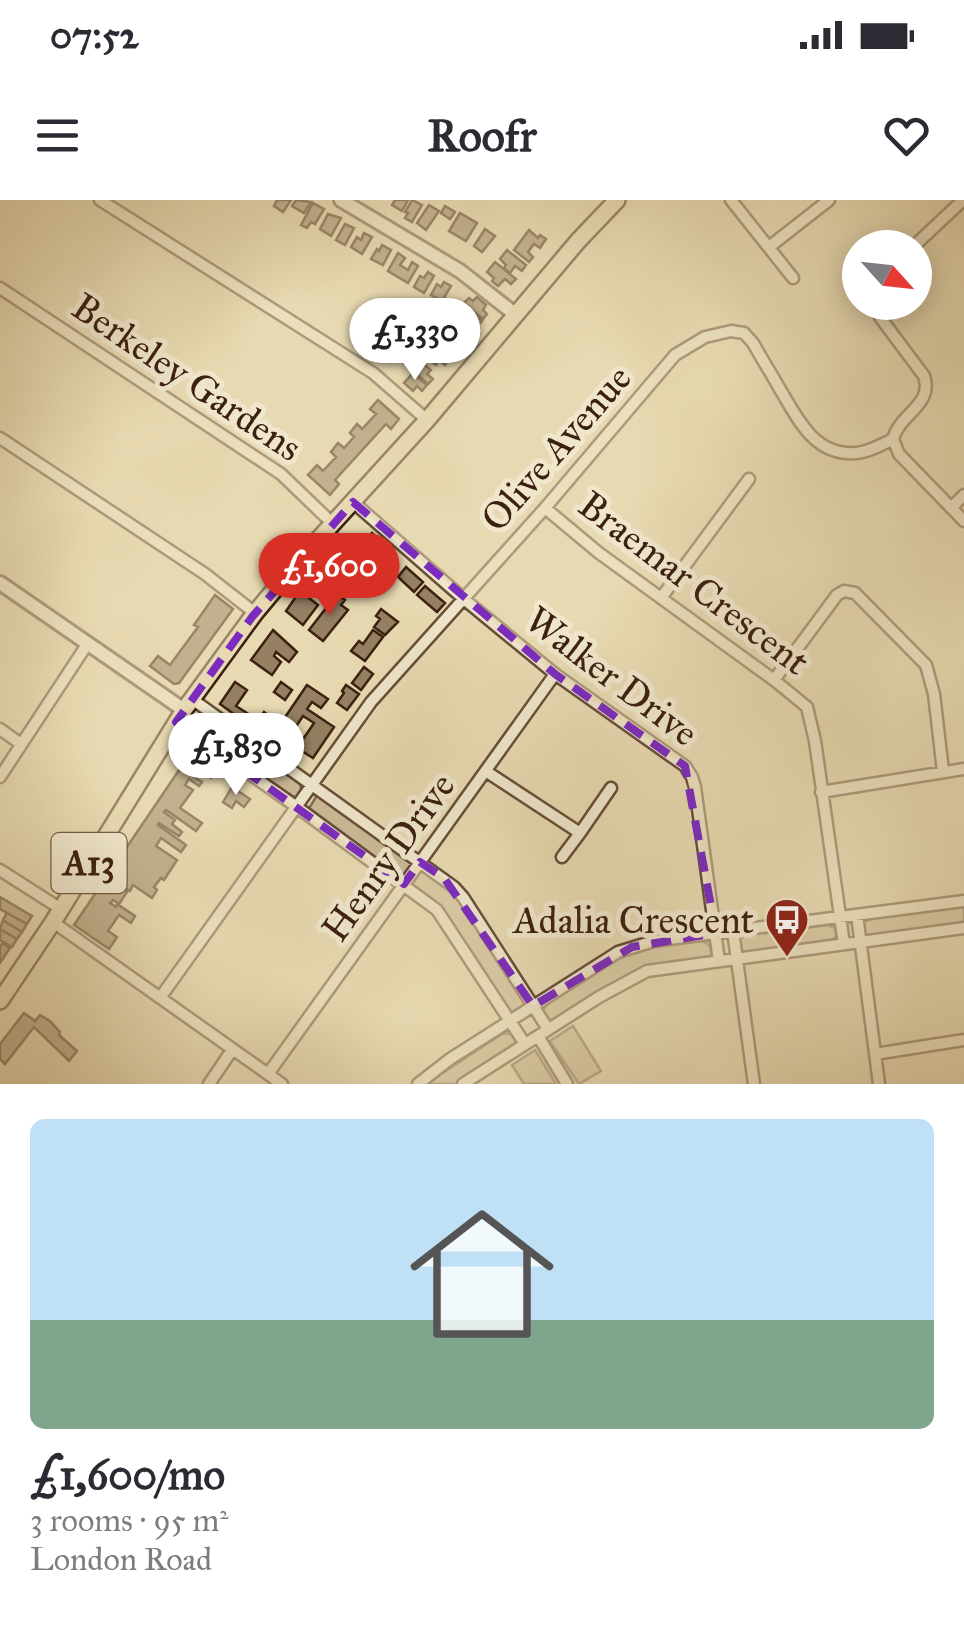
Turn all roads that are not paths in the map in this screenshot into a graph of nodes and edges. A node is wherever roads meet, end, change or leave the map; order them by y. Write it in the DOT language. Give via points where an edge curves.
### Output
graph roads {
  1 [pos="100,200"];
  2 [pos="341,200"];
  3 [pos="617,200"];
  4 [pos="732,200"];
  5 [pos="828,200"];
  6 [pos="963,201"];
  7 [pos="932,230"];
  8 [pos="769,247"];
  9 [pos="793,278"];
  10 [pos="0,288"];
  11 [pos="516,315"];
  12 [pos="882,320"];
  13 [pos="427,420"];
  14 [pos="0,438"];
  15 [pos="893,440"];
  16 [pos="749,479"];
  17 [pos="964,495"];
  18 [pos="353,502"];
  19 [pos="545,508"];
  20 [pos="951,508"];
  21 [pos="964,521"];
  22 [pos="333,524"];
  23 [pos="0,583"];
  24 [pos="660,598"];
  25 [pos="464,600"];
  26 [pos="255,613"];
  27 [pos="88,643"];
  28 [pos="555,674"];
  29 [pos="774,680"];
  30 [pos="184,711"];
  31 [pos="0,729"];
  32 [pos="22,744"];
  33 [pos="964,768"];
  34 [pos="943,771"];
  35 [pos="486,772"];
  36 [pos="0,777"];
  37 [pos="312,784"];
  38 [pos="611,788"];
  39 [pos="821,792"];
  40 [pos="298,807"];
  41 [pos="580,833"];
  42 [pos="562,857"];
  43 [pos="420,862"];
  44 [pos="0,870"];
  45 [pos="404,884"];
  46 [pos="964,901"];
  47 [pos="857,915"];
  48 [pos="57,916"];
  49 [pos="840,917"];
  50 [pos="964,928"];
  51 [pos="733,931"];
  52 [pos="716,933"];
  53 [pos="860,942"];
  54 [pos="844,944"];
  55 [pos="738,958"];
  56 [pos="720,961"];
  57 [pos="160,998"];
  58 [pos="0,1002"];
  59 [pos="533,1006"];
  60 [pos="510,1020"];
  61 [pos="543,1033"];
  62 [pos="964,1040"];
  63 [pos="525,1044"];
  64 [pos="232,1050"];
  65 [pos="875,1054"];
  66 [pos="268,1074"];
  67 [pos="209,1084"];
  68 [pos="282,1084"];
  69 [pos="418,1084"];
  70 [pos="463,1084"];
  71 [pos="567,1084"];
  72 [pos="754,1084"];
  73 [pos="879,1084"];
  1 -- 13 [label="street" via="373,372"];
  2 -- 11 [label="street" via="460,272"];
  3 -- 11 [label="main road, A13"];
  4 -- 8 [label="street"];
  5 -- 8 [label="street"];
  6 -- 7 [label="street"];
  8 -- 9 [label="street"];
  10 -- 22 [label="street, Berkeley Gardens" via="281,474"];
  11 -- 13 [label="main road, A13"];
  12 -- 15 [label="street" via="927,384 926,396"];
  13 -- 18 [label="main road, A13"];
  14 -- 26 [label="street"];
  15 -- 19 [label="street, Olive Avenue" via="853,453 822,445 803,428 748,337 736,330 714,334 675,355"];
  15 -- 20 [label="street"];
  16 -- 24 [label="street"];
  17 -- 20 [label="street"];
  18 -- 22 [label="main road, A13"];
  18 -- 25 [label="street, Walker Drive"];
  19 -- 24 [label="street, Braemar Crescent"];
  19 -- 25 [label="street, Olive Avenue"];
  20 -- 21 [label="street"];
  22 -- 26 [label="main road, A13"];
  23 -- 27 [label="street"];
  24 -- 29 [label="street, Braemar Crescent"];
  25 -- 28 [label="street, Walker Drive"];
  25 -- 37 [label="street, Olive Avenue" via="386,683"];
  26 -- 30 [label="main road, A13"];
  27 -- 30 [label="street"];
  27 -- 32 [label="street"];
  28 -- 35 [label="street, Henry Drive"];
  28 -- 52 [label="street, Walker Drive" via="674,756 692,777"];
  29 -- 34 [label="street" via="837,595 854,593 926,665"];
  29 -- 39 [label="street, Braemar Crescent" via="811,715"];
  30 -- 37 [label="street"];
  30 -- 40 [label="street"];
  30 -- 48 [label="main road, A13"];
  31 -- 32 [label="street"];
  32 -- 36 [label="street"];
  33 -- 34 [label="street"];
  34 -- 39 [label="street"];
  35 -- 41 [label="street"];
  35 -- 43 [label="street, Henry Drive"];
  37 -- 40 [label="street, Olive Avenue"];
  37 -- 43 [label="street"];
  38 -- 41 [label="street"];
  39 -- 49 [label="street, Braemar Crescent"];
  40 -- 45 [label="street"];
  40 -- 57 [label="street, Olive Avenue"];
  41 -- 42 [label="street"];
  43 -- 45 [label="street, Henry Drive"];
  43 -- 59 [label="street" via="463,897"];
  44 -- 48 [label="street"];
  45 -- 60 [label="street" via="437,910"];
  45 -- 66 [label="street, Henry Drive"];
  46 -- 47 [label="street"];
  47 -- 49 [label="street"];
  47 -- 53 [label="street"];
  48 -- 57 [label="street"];
  48 -- 58 [label="main road, A13"];
  49 -- 51 [label="street"];
  49 -- 54 [label="street, Braemar Crescent"];
  50 -- 53 [label="street"];
  51 -- 52 [label="street"];
  51 -- 55 [label="street"];
  52 -- 56 [label="street, Walker Drive"];
  52 -- 59 [label="street" via="632,946"];
  53 -- 54 [label="street"];
  53 -- 65 [label="street"];
  54 -- 55 [label="street"];
  55 -- 56 [label="street"];
  55 -- 72 [label="street"];
  56 -- 61 [label="street" via="647,971"];
  57 -- 64 [label="street"];
  59 -- 60 [label="street"];
  59 -- 61 [label="street"];
  60 -- 63 [label="street"];
  60 -- 69 [label="street"];
  61 -- 63 [label="street"];
  61 -- 71 [label="street"];
  62 -- 65 [label="street"];
  63 -- 70 [label="street"];
  64 -- 66 [label="street"];
  64 -- 67 [label="street"];
  65 -- 73 [label="street"];
  66 -- 68 [label="street"];
}
